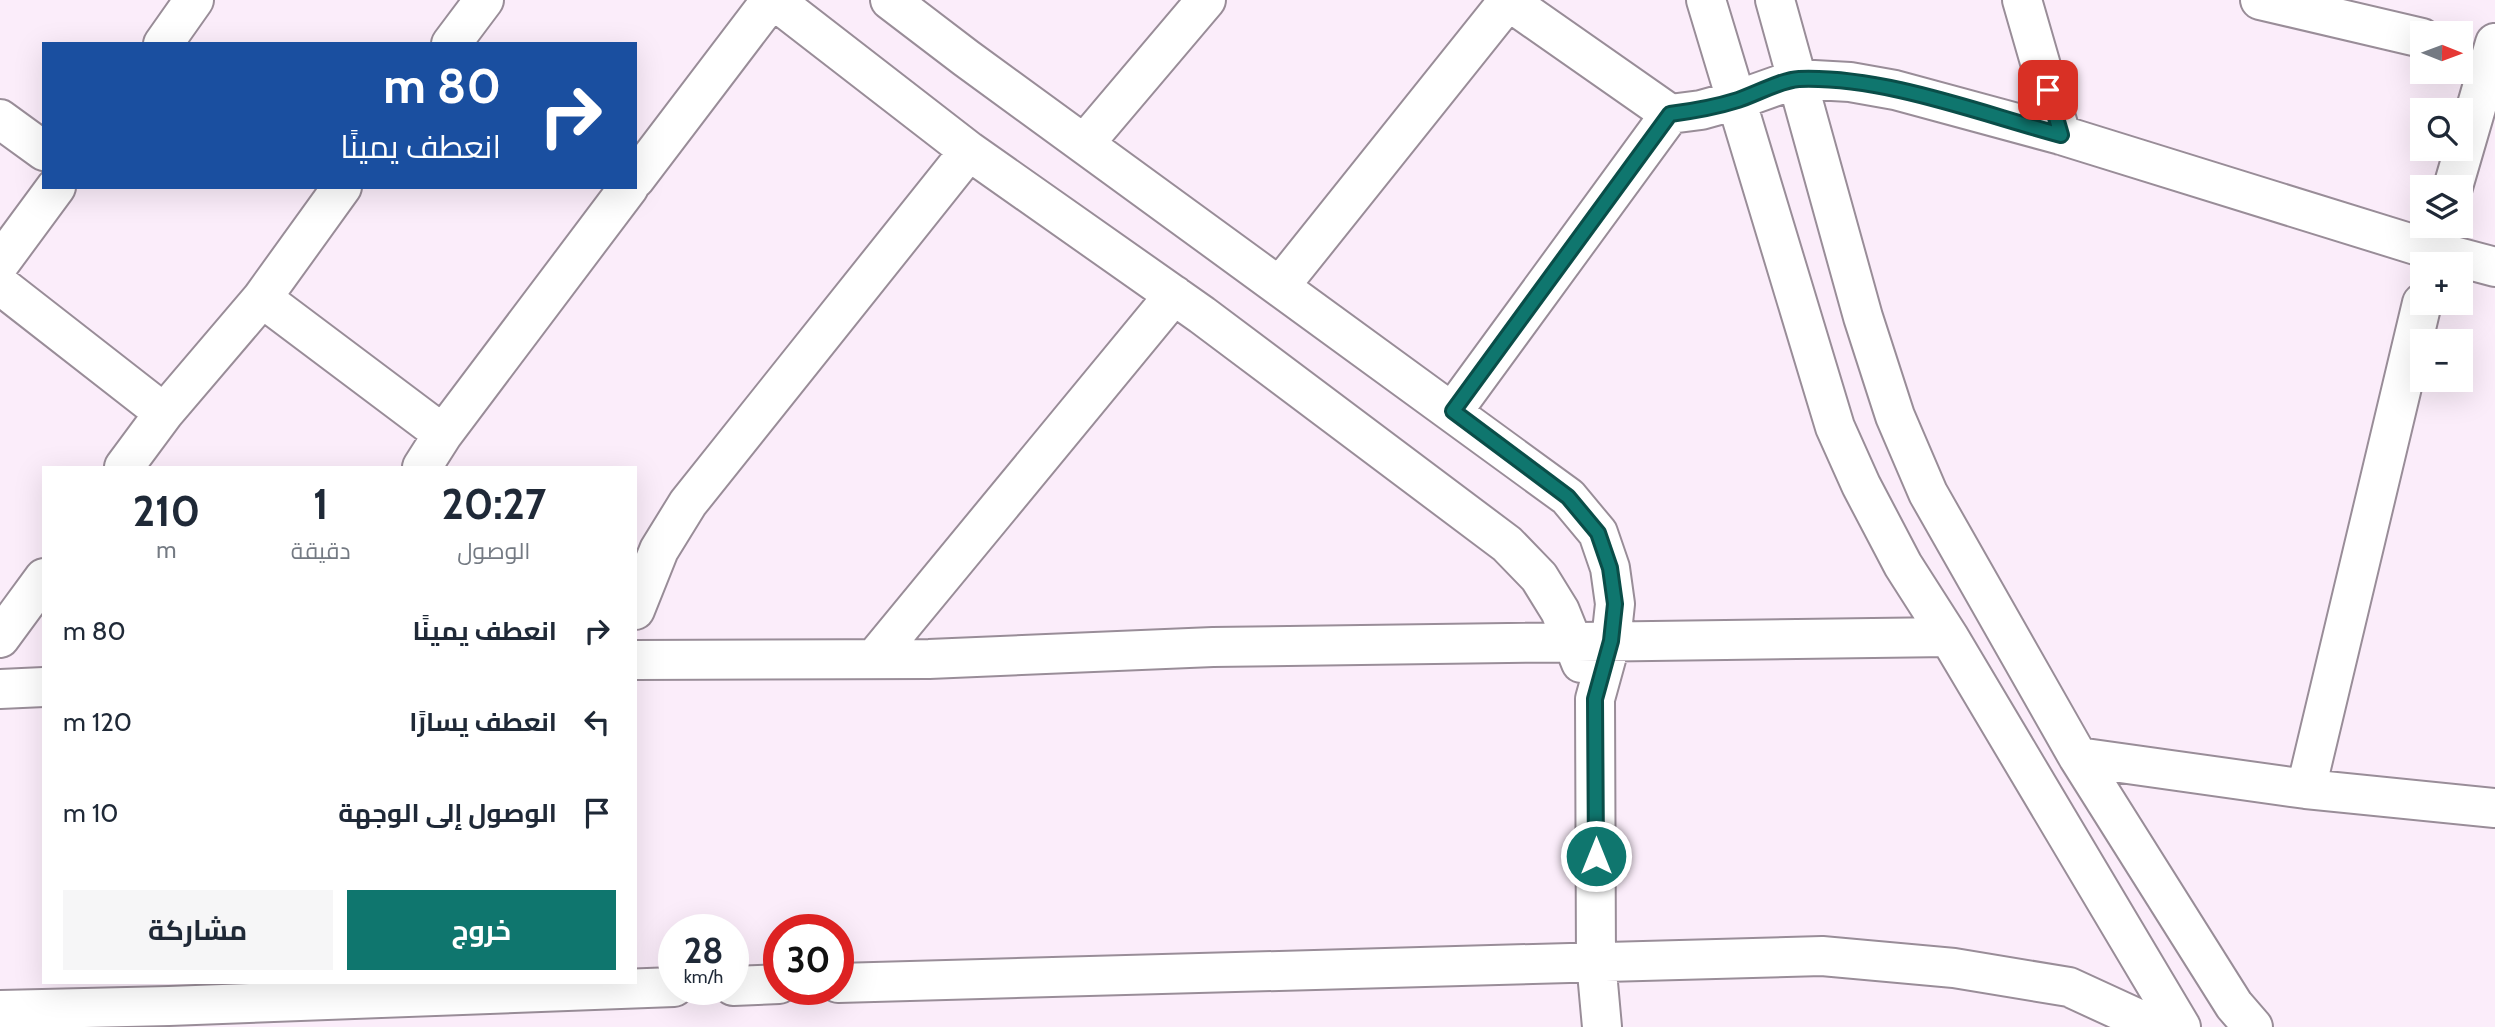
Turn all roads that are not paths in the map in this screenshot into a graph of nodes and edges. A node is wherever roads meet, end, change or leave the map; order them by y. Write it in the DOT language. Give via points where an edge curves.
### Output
graph roads {
  1 [pos="194,0"];
  2 [pos="484,0"];
  3 [pos="772,0"];
  4 [pos="1206,0"];
  5 [pos="1508,0"];
  6 [pos="1706,0"];
  7 [pos="1775,0"];
  8 [pos="2022,0"];
  9 [pos="2260,0"];
  10 [pos="902,3"];
  11 [pos="2410,35"];
  12 [pos="164,42"];
  13 [pos="452,42"];
  14 [pos="2486,50"];
  15 [pos="1796,79"];
  16 [pos="1737,100"];
  17 [pos="1670,114"];
  18 [pos="0,119"];
  19 [pos="2061,135"];
  20 [pos="1084,144"];
  21 [pos="42,150"];
  22 [pos="969,151"];
  23 [pos="2456,175"];
  24 [pos="637,176"];
  25 [pos="55,189"];
  26 [pos="341,189"];
  27 [pos="627,189"];
  28 [pos="2436,247"];
  29 [pos="0,263"];
  30 [pos="2495,267"];
  31 [pos="0,285"];
  32 [pos="1280,286"];
  33 [pos="1174,295"];
  34 [pos="262,298"];
  35 [pos="2419,315"];
  36 [pos="1453,411"];
  37 [pos="164,413"];
  38 [pos="443,434"];
  39 [pos="125,466"];
  40 [pos="423,466"];
  41 [pos="42,581"];
  42 [pos="637,605"];
  43 [pos="1949,637"];
  44 [pos="0,638"];
  45 [pos="1611,641"];
  46 [pos="1572,642"];
  47 [pos="874,659"];
  48 [pos="637,660"];
  49 [pos="42,687"];
  50 [pos="0,689"];
  51 [pos="1595,699"];
  52 [pos="2078,757"];
  53 [pos="2306,789"];
  54 [pos="2495,808"];
  55 [pos="1596,961"];
  56 [pos="854,983"];
  57 [pos="624,985"];
  58 [pos="658,986"];
  59 [pos="0,1010"];
  60 [pos="1602,1027"];
  61 [pos="2156,1027"];
  62 [pos="2181,1027"];
  63 [pos="2253,1027"];
  1 -- 12 [label="street"];
  2 -- 13 [label="street"];
  3 -- 22 [label="street"];
  3 -- 24 [label="street"];
  4 -- 20 [label="street"];
  5 -- 17 [label="street"];
  5 -- 32 [label="street"];
  6 -- 16 [label="street"];
  7 -- 15 [label="street"];
  8 -- 19 [label="street"];
  9 -- 11 [label="street"];
  10 -- 20 [label="street"];
  14 -- 23 [label="street"];
  15 -- 16 [label="street"];
  15 -- 19 [label="street" via="1895,90"];
  15 -- 52 [label="street" via="1895,415 1928,493"];
  16 -- 17 [label="street"];
  16 -- 43 [label="street" via="1835,427 1903,565"];
  17 -- 36 [label="street"];
  18 -- 21 [label="street"];
  19 -- 28 [label="street"];
  20 -- 32 [label="street"];
  22 -- 33 [label="street"];
  22 -- 42 [label="street" via="688,503 659,550"];
  25 -- 29 [label="street"];
  26 -- 34 [label="street"];
  27 -- 38 [label="street"];
  28 -- 30 [label="street"];
  31 -- 37 [label="street"];
  32 -- 36 [label="street"];
  33 -- 46 [label="street" via="1507,544 1539,577"];
  33 -- 47 [label="street"];
  34 -- 37 [label="street"];
  34 -- 38 [label="street"];
  35 -- 53 [label="street"];
  36 -- 45 [label="street" via="1568,497 1598,533 1610,568 1615,604"];
  37 -- 39 [label="street"];
  38 -- 40 [label="street"];
  41 -- 44 [label="street"];
  43 -- 45 [label="street"];
  43 -- 62 [label="street"];
  45 -- 46 [label="street"];
  45 -- 51 [label="street"];
  46 -- 47 [label="street"];
  46 -- 51 [label="street"];
  47 -- 48 [label="street"];
  49 -- 50 [label="street"];
  51 -- 55 [label="street"];
  52 -- 53 [label="street"];
  52 -- 63 [label="street" via="2234,1005"];
  53 -- 54 [label="street"];
  55 -- 56 [label="street"];
  55 -- 60 [label="street"];
  55 -- 61 [label="street" via="1822,956 1954,968 2069,987"];
  57 -- 58 [label="street"];
  57 -- 59 [label="street"];
}
